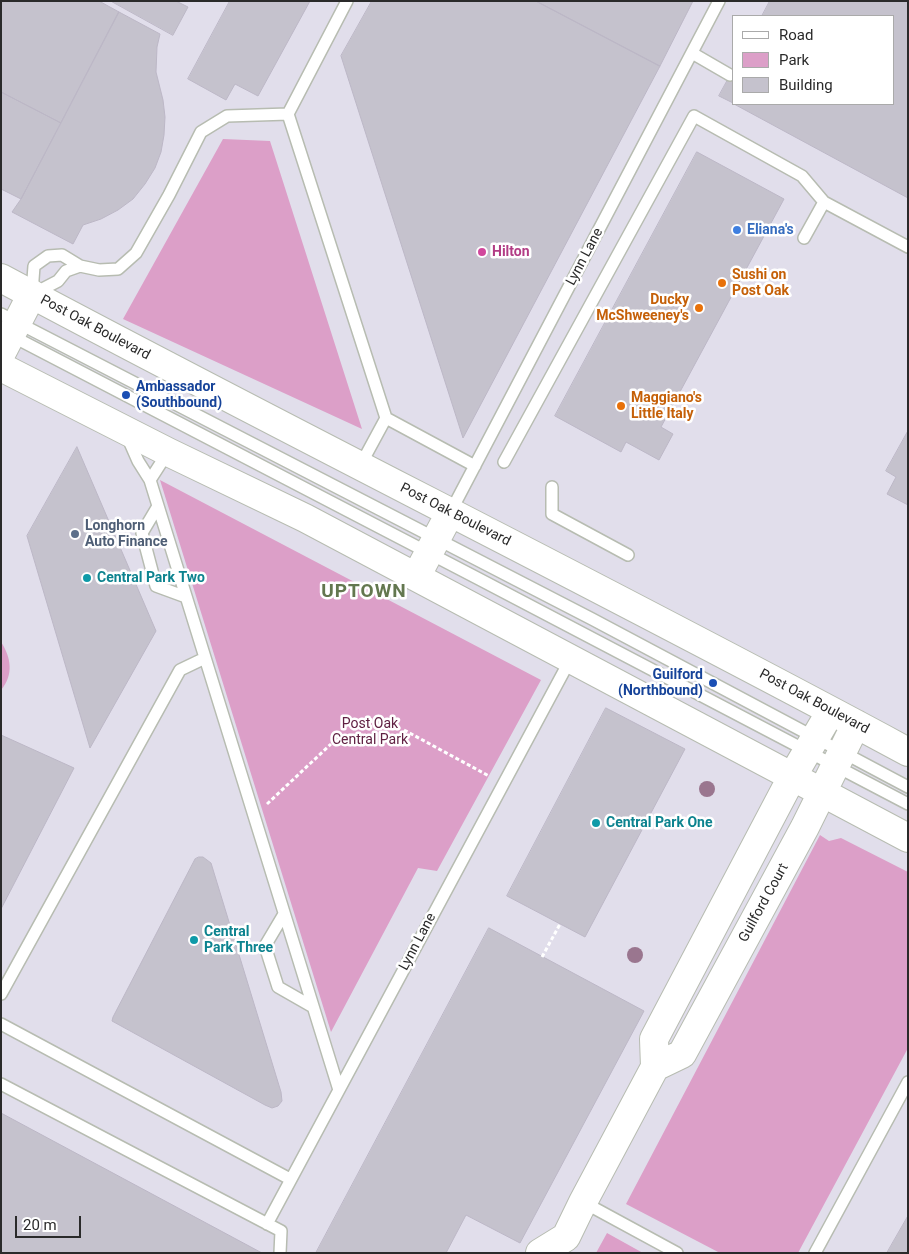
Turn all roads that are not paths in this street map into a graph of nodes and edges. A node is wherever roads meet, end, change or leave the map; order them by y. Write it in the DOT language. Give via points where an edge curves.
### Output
graph roads {
  1 [pos="347,1"];
  2 [pos="719,1"];
  3 [pos="692,53"];
  4 [pos="730,75"];
  5 [pos="288,114"];
  6 [pos="824,202"];
  7 [pos="804,238"];
  8 [pos="908,247"];
  9 [pos="80,266"];
  10 [pos="1,278"];
  11 [pos="32,294"];
  12 [pos="6,332"];
  13 [pos="1,367"];
  14 [pos="386,418"];
  15 [pos="125,431"];
  16 [pos="168,452"];
  17 [pos="504,462"];
  18 [pos="360,466"];
  19 [pos="475,466"];
  20 [pos="150,480"];
  21 [pos="552,487"];
  22 [pos="158,506"];
  23 [pos="450,513"];
  24 [pos="432,546"];
  25 [pos="628,555"];
  26 [pos="416,576"];
  27 [pos="186,597"];
  28 [pos="205,658"];
  29 [pos="570,660"];
  30 [pos="831,711"];
  31 [pos="856,724"];
  32 [pos="812,745"];
  33 [pos="908,752"];
  34 [pos="838,759"];
  35 [pos="792,777"];
  36 [pos="908,786"];
  37 [pos="822,793"];
  38 [pos="908,804"];
  39 [pos="908,838"];
  40 [pos="284,914"];
  41 [pos="1,994"];
  42 [pos="312,1007"];
  43 [pos="1,1024"];
  44 [pos="655,1067"];
  45 [pos="908,1082"];
  46 [pos="1,1084"];
  47 [pos="338,1090"];
  48 [pos="290,1179"];
  49 [pos="582,1202"];
  50 [pos="267,1224"];
  51 [pos="568,1245"];
  52 [pos="280,1253"];
  53 [pos="540,1253"];
  54 [pos="677,1253"];
  55 [pos="815,1253"];
  1 -- 5 [label="lane"];
  2 -- 3 [label="lane, Lynn Lane"];
  3 -- 4 [label="lane"];
  3 -- 19 [label="lane, Lynn Lane"];
  5 -- 9 [label="lane" via="227,116 201,132 136,253 118,269"];
  5 -- 14 [label="lane"];
  6 -- 7 [label="lane"];
  6 -- 8 [label="lane"];
  6 -- 17 [label="lane" via="802,176 694,116"];
  9 -- 11 [label="lane" via="66,271 58,281"];
  9 -- 11 [label="lane" via="62,255 48,256 34,266"];
  10 -- 11 [label="main road, Post Oak Boulevard"];
  11 -- 12 [label="main road"];
  11 -- 18 [label="main road, Post Oak Boulevard"];
  12 -- 24 [label="lane"];
  12 -- 24 [label="lane"];
  13 -- 15 [label="main road"];
  14 -- 18 [label="lane"];
  14 -- 19 [label="lane"];
  15 -- 16 [label="main road"];
  15 -- 20 [label="lane"];
  16 -- 20 [label="lane"];
  16 -- 26 [label="main road" via="306,518"];
  18 -- 23 [label="main road, Post Oak Boulevard"];
  19 -- 23 [label="lane, Lynn Lane"];
  20 -- 22 [label="lane"];
  21 -- 25 [label="lane" via="552,514"];
  22 -- 27 [label="lane"];
  22 -- 27 [label="lane" via="142,533 156,586"];
  23 -- 24 [label="main road"];
  23 -- 30 [label="main road, Post Oak Boulevard"];
  24 -- 26 [label="main road"];
  24 -- 32 [label="lane"];
  24 -- 32 [label="lane" via="627,638"];
  26 -- 29 [label="main road"];
  27 -- 28 [label="lane"];
  28 -- 40 [label="lane"];
  28 -- 41 [label="lane" via="180,670"];
  29 -- 35 [label="main road"];
  29 -- 47 [label="lane, Lynn Lane"];
  30 -- 31 [label="main road, Post Oak Boulevard"];
  30 -- 32 [label="main road"];
  31 -- 33 [label="main road, Post Oak Boulevard"];
  31 -- 34 [label="main road, Guilford Court"];
  32 -- 34 [label="lane"];
  32 -- 35 [label="main road"];
  34 -- 36 [label="lane"];
  34 -- 37 [label="main road, Guilford Court"];
  34 -- 38 [label="lane"];
  35 -- 37 [label="main road"];
  35 -- 44 [label="main road" via="654,1039"];
  37 -- 39 [label="main road"];
  37 -- 44 [label="main road, Guilford Court" via="682,1054"];
  40 -- 42 [label="lane"];
  40 -- 42 [label="lane" via="265,946 278,987"];
  42 -- 47 [label="lane"];
  43 -- 48 [label="lane"];
  44 -- 49 [label="main road"];
  45 -- 55 [label="lane"];
  46 -- 50 [label="lane"];
  47 -- 48 [label="lane, Lynn Lane"];
  48 -- 50 [label="lane, Lynn Lane"];
  49 -- 51 [label="main road"];
  49 -- 54 [label="lane"];
  50 -- 52 [label="lane" via="281,1231"];
  51 -- 53 [label="main road"];
}
